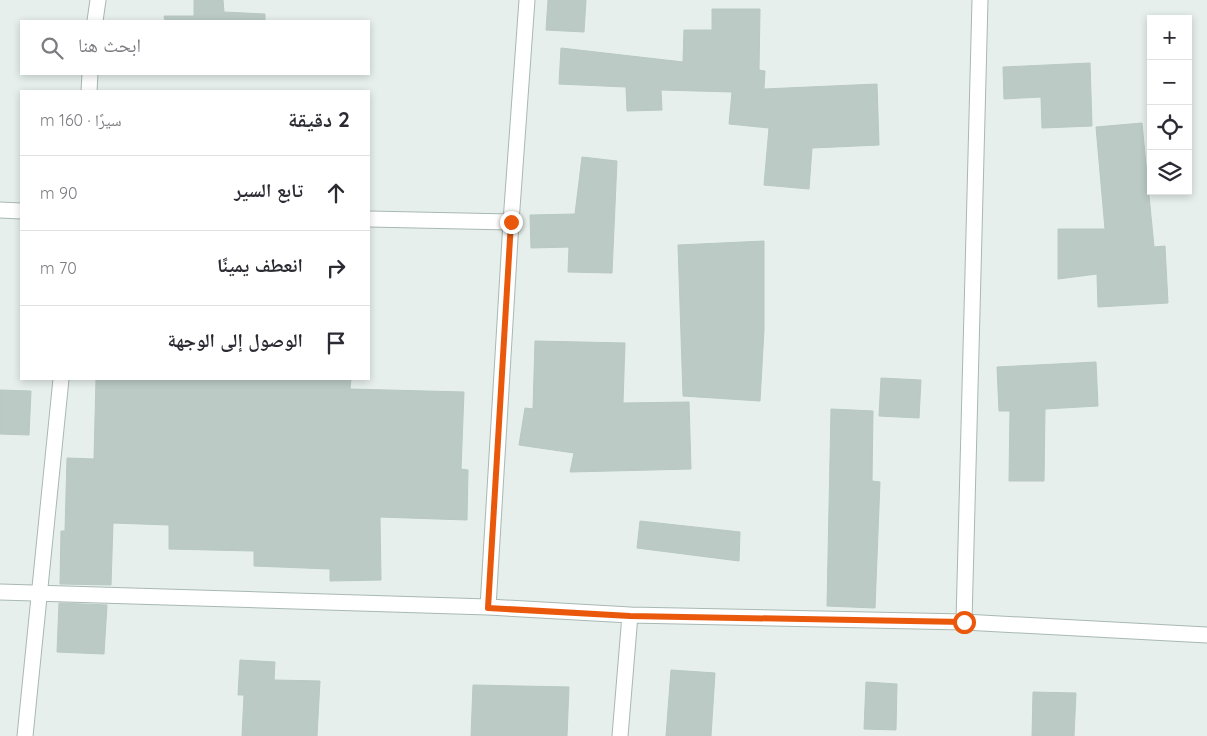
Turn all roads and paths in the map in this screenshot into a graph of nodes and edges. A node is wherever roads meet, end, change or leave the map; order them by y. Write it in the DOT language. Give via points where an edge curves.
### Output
graph roads {
  1 [pos="98,0"];
  2 [pos="527,0"];
  3 [pos="980,0"];
  4 [pos="96,20"];
  5 [pos="90,75"];
  6 [pos="89,90"];
  7 [pos="0,210"];
  8 [pos="20,211"];
  9 [pos="370,219"];
  10 [pos="511,222"];
  11 [pos="61,380"];
  12 [pos="0,592"];
  13 [pos="40,593"];
  14 [pos="488,608"];
  15 [pos="630,616"];
  16 [pos="964,622"];
  17 [pos="1207,635"];
  18 [pos="26,736"];
  19 [pos="620,736"];
  1 -- 4 [label="street"];
  2 -- 10 [label="street"];
  3 -- 16 [label="street"];
  5 -- 6 [label="street"];
  7 -- 8 [label="street"];
  9 -- 10 [label="street"];
  10 -- 14 [label="street"];
  11 -- 13 [label="street"];
  12 -- 13 [label="street"];
  13 -- 14 [label="street"];
  13 -- 18 [label="street"];
  14 -- 15 [label="street"];
  15 -- 16 [label="street"];
  15 -- 19 [label="street"];
  16 -- 17 [label="street"];
}
